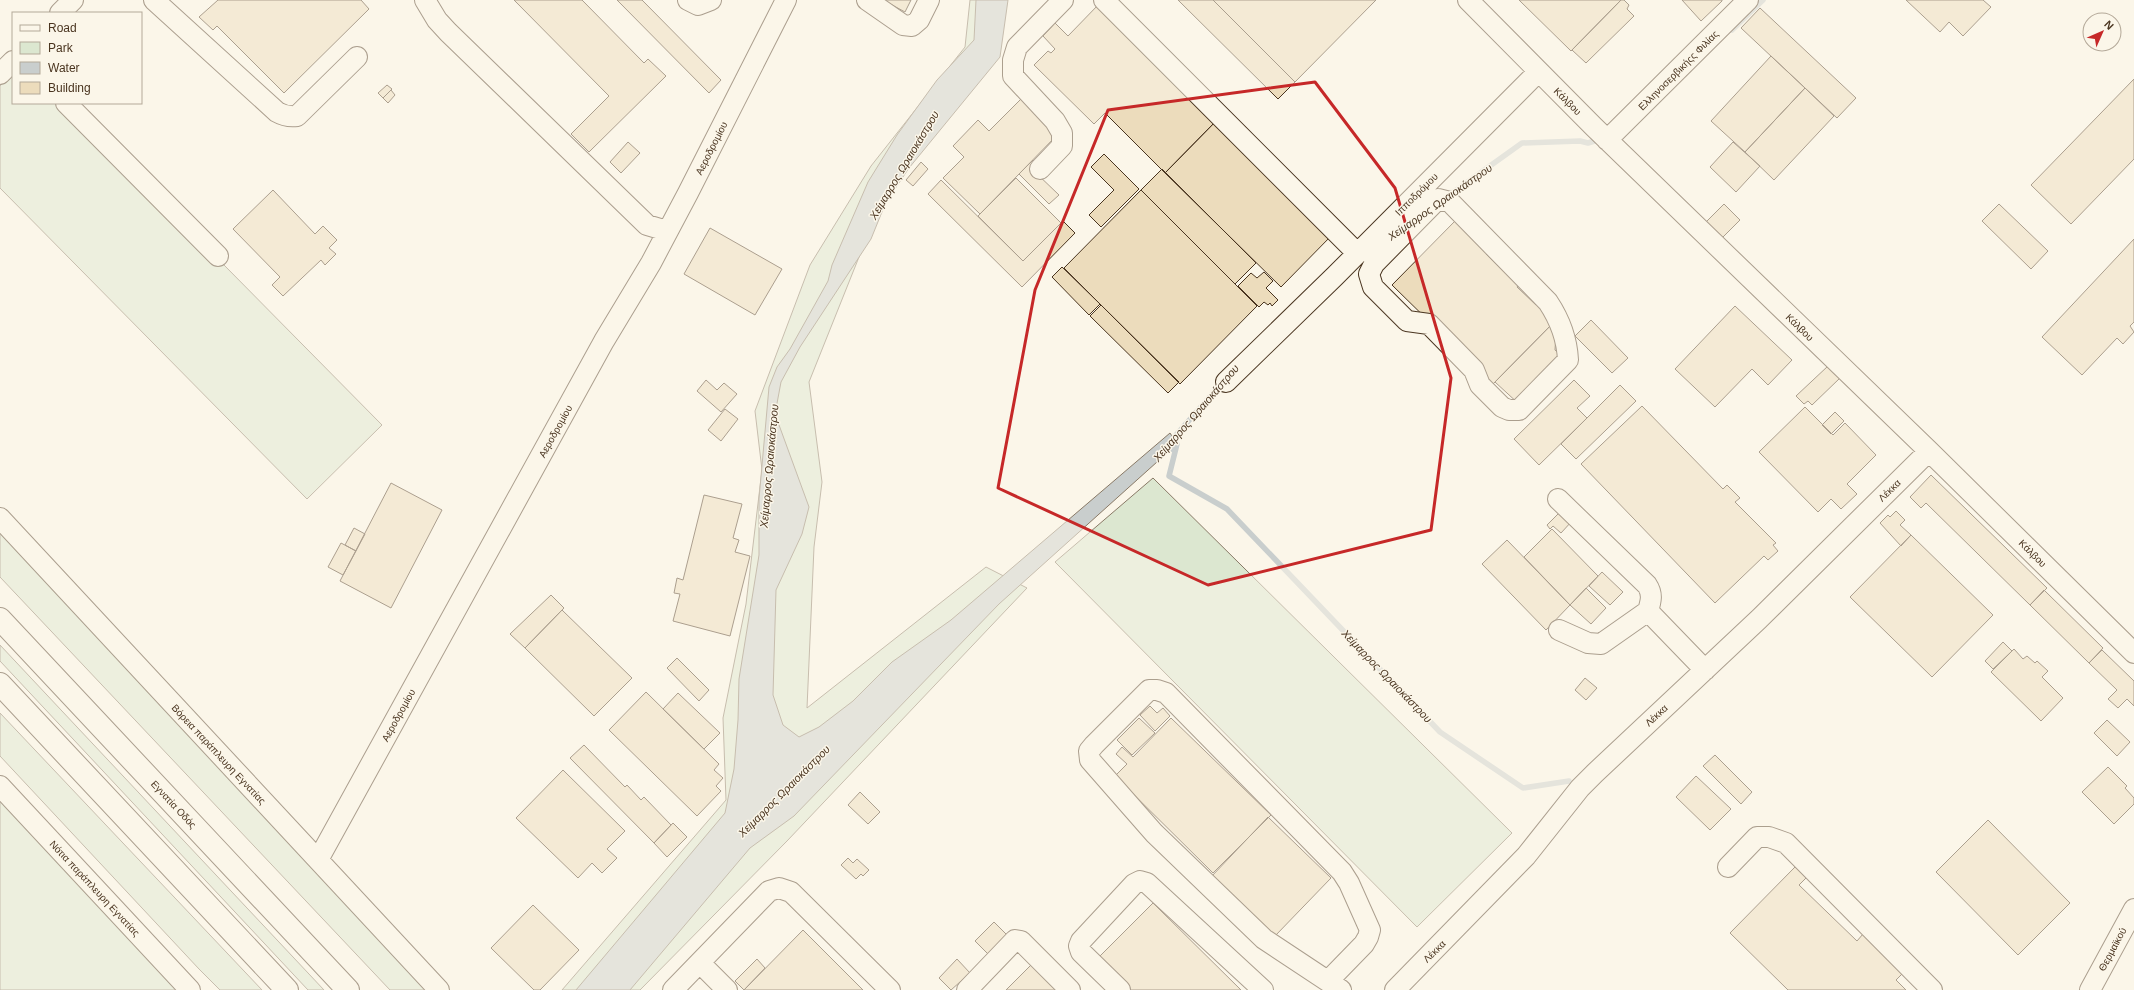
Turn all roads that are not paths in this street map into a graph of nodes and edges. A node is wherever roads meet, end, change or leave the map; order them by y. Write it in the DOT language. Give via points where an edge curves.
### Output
graph roads {
  1 [pos="73,0"];
  2 [pos="426,0"];
  3 [pos="688,0"];
  4 [pos="711,0"];
  5 [pos="867,0"];
  6 [pos="929,0"];
  7 [pos="1063,0"];
  8 [pos="1104,0"];
  9 [pos="1468,0"];
  10 [pos="1748,0"];
  11 [pos="162,2"];
  12 [pos="780,2"];
  13 [pos="61,12"];
  14 [pos="357,57"];
  15 [pos="12,62"];
  16 [pos="1538,72"];
  17 [pos="0,74"];
  18 [pos="67,104"];
  19 [pos="1607,140"];
  20 [pos="1040,169"];
  21 [pos="1431,192"];
  22 [pos="667,231"];
  23 [pos="1357,253"];
  24 [pos="218,256"];
  25 [pos="1226,382"];
  26 [pos="1929,451"];
  27 [pos="1558,499"];
  28 [pos="0,518"];
  29 [pos="1648,612"];
  30 [pos="0,619"];
  31 [pos="1559,630"];
  32 [pos="2134,653"];
  33 [pos="1705,670"];
  34 [pos="0,684"];
  35 [pos="0,786"];
  36 [pos="318,860"];
  37 [pos="1728,867"];
  38 [pos="2134,909"];
  39 [pos="2129,931"];
  40 [pos="700,963"];
  41 [pos="1335,986"];
  42 [pos="190,990"];
  43 [pos="287,990"];
  44 [pos="348,990"];
  45 [pos="439,990"];
  46 [pos="673,990"];
  47 [pos="727,990"];
  48 [pos="890,990"];
  49 [pos="968,990"];
  50 [pos="1070,990"];
  51 [pos="1120,990"];
  52 [pos="1262,990"];
  53 [pos="1395,990"];
  54 [pos="1932,990"];
  55 [pos="2090,990"];
  1 -- 13 [label="street"];
  2 -- 22 [label="street" via="437,20 448,32 647,224"];
  3 -- 4 [label="street" via="698,5"];
  5 -- 6 [label="street" via="903,25 912,26 919,20"];
  7 -- 20 [label="street" via="1017,46 1012,60 1013,76 1055,121 1062,133 1062,146"];
  8 -- 23 [label="street"];
  9 -- 16 [label="street, Κάλβου"];
  10 -- 19 [label="street, Ελληνοσερβικήςς Φιλίας"];
  11 -- 14 [label="street" via="277,112 291,117 298,116"];
  12 -- 22 [label="street, Αεροδρομίου"];
  15 -- 17 [label="street"];
  16 -- 19 [label="street, Κάλβου"];
  16 -- 21 [label="street, Ιπποδρόμου"];
  18 -- 24 [label="street"];
  19 -- 26 [label="street, Κάλβου"];
  21 -- 21 [label="street" via="1374,264 1369,274 1373,287 1407,321 1428,324 1474,370 1480,386 1502,407 1518,410 1568,360 1560,320 1548,302 1450,202"];
  21 -- 23 [label="street, Ιπποδρόμου"];
  22 -- 36 [label="street, Αεροδρομίου"];
  23 -- 25 [label="street, Ιπποδρόμου"];
  26 -- 32 [label="street, Κάλβου"];
  26 -- 33 [label="street, Λέκκα"];
  27 -- 29 [label="street" via="1647,585 1651,591"];
  28 -- 36 [label="street, Βόρεια παράπλευρη Εγνατίας"];
  29 -- 31 [label="street" via="1601,644 1588,643"];
  29 -- 33 [label="street"];
  30 -- 44 [label="highway, Εγνατία Οδός"];
  33 -- 53 [label="street, Λέκκα" via="1585,783 1526,856"];
  34 -- 43 [label="highway"];
  35 -- 42 [label="street, Νότια παράπλευρη Εγνατίας"];
  36 -- 45 [label="street, Βόρεια παράπλευρη Εγνατίας"];
  37 -- 54 [label="street" via="1757,837 1769,837 1786,843"];
  38 -- 39 [label="street, Θερμαϊκού"];
  39 -- 55 [label="street, Θερμαϊκού"];
  40 -- 46 [label="street"];
  40 -- 47 [label="street"];
  40 -- 48 [label="street" via="769,891 779,888 791,892"];
  41 -- 41 [label="street" via="1264,939 1154,833 1090,760 1089,751 1094,745 1149,690 1166,693 1342,872 1349,883 1370,930 1368,937"];
  49 -- 50 [label="street" via="1016,940 1021,941"];
  51 -- 52 [label="street" via="1081,952 1079,946 1134,884 1140,881 1147,883"];
}
